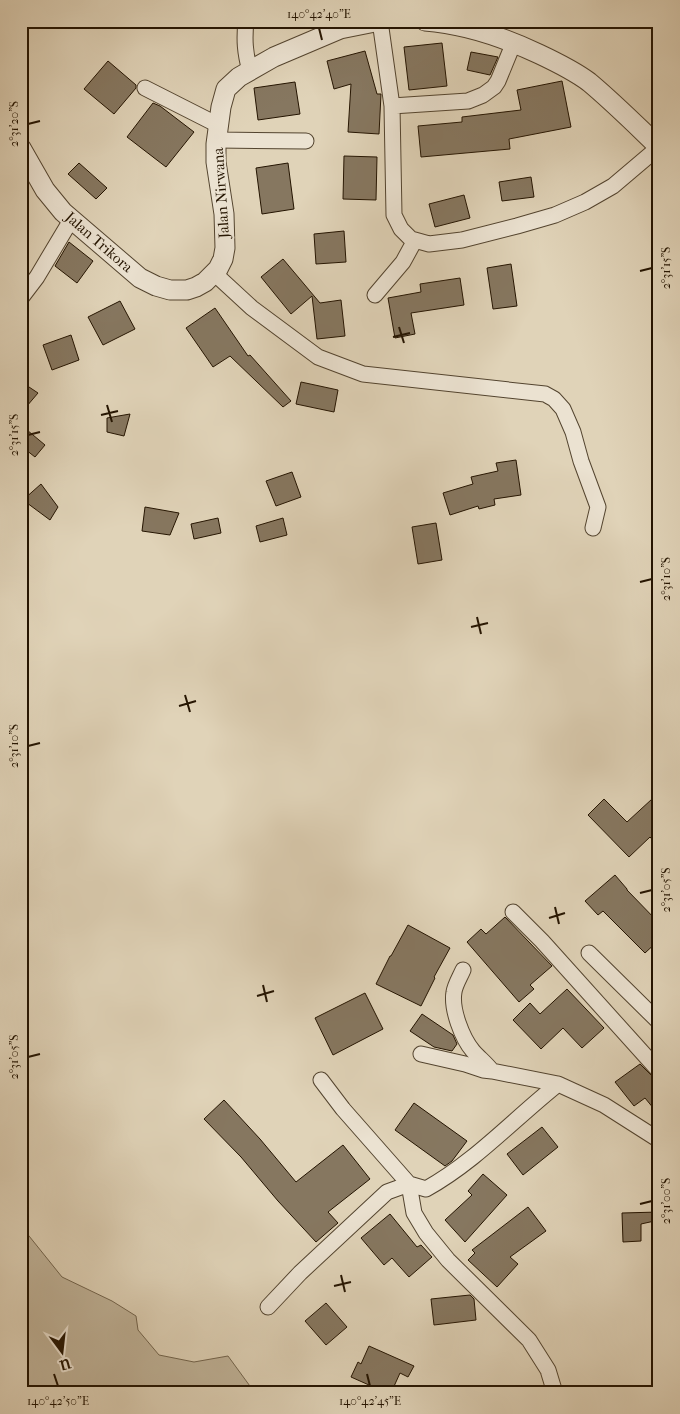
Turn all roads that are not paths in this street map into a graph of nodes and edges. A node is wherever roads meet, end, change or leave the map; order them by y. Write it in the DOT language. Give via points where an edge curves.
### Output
graph roads {
  1 [pos="246,21"];
  2 [pos="380,21"];
  3 [pos="425,21"];
  4 [pos="490,28"];
  5 [pos="514,42"];
  6 [pos="250,71"];
  7 [pos="145,88"];
  8 [pos="392,106"];
  9 [pos="217,132"];
  10 [pos="306,141"];
  11 [pos="659,147"];
  12 [pos="21,148"];
  13 [pos="71,220"];
  14 [pos="415,240"];
  15 [pos="209,278"];
  16 [pos="375,295"];
  17 [pos="21,298"];
  18 [pos="593,528"];
  19 [pos="513,912"];
  20 [pos="589,954"];
  21 [pos="463,970"];
  22 [pos="659,1022"];
  23 [pos="420,1054"];
  24 [pos="492,1071"];
  25 [pos="659,1071"];
  26 [pos="321,1080"];
  27 [pos="558,1084"];
  28 [pos="659,1140"];
  29 [pos="409,1184"];
  30 [pos="268,1307"];
  31 [pos="556,1393"];
  1 -- 6 [label="street" via="245,50"];
  2 -- 6 [label="street, Jalan Nirwana" via="340,30 274,57"];
  2 -- 8 [label="street"];
  3 -- 4 [label="street"];
  4 -- 5 [label="street"];
  5 -- 8 [label="street" via="498,81 483,95 468,101"];
  5 -- 11 [label="street" via="588,81"];
  6 -- 9 [label="street, Jalan Nirwana" via="226,89"];
  7 -- 9 [label="street"];
  8 -- 14 [label="street" via="394,215 401,229"];
  9 -- 10 [label="street"];
  9 -- 15 [label="street, Jalan Nirwana" via="216,162 224,214 225,248 218,269"];
  11 -- 14 [label="street" via="613,186 555,215 462,240 429,244"];
  12 -- 13 [label="street, Jalan Trikora" via="45,190"];
  13 -- 15 [label="street, Jalan Trikora" via="140,278 156,286 187,290"];
  13 -- 17 [label="street"];
  14 -- 16 [label="street" via="403,262"];
  15 -- 18 [label="street" via="318,356 363,374 545,394 554,399 563,408 573,432 598,507"];
  19 -- 25 [label="street"];
  20 -- 22 [label="street"];
  21 -- 24 [label="street" via="454,993 459,1027 473,1051"];
  23 -- 24 [label="street"];
  24 -- 27 [label="street"];
  26 -- 29 [label="street"];
  27 -- 28 [label="street" via="604,1105"];
  27 -- 29 [label="street" via="442,1180 426,1189"];
  29 -- 30 [label="street" via="387,1192"];
  29 -- 31 [label="street" via="414,1213 426,1232 448,1260 528,1340 548,1370"];
}
